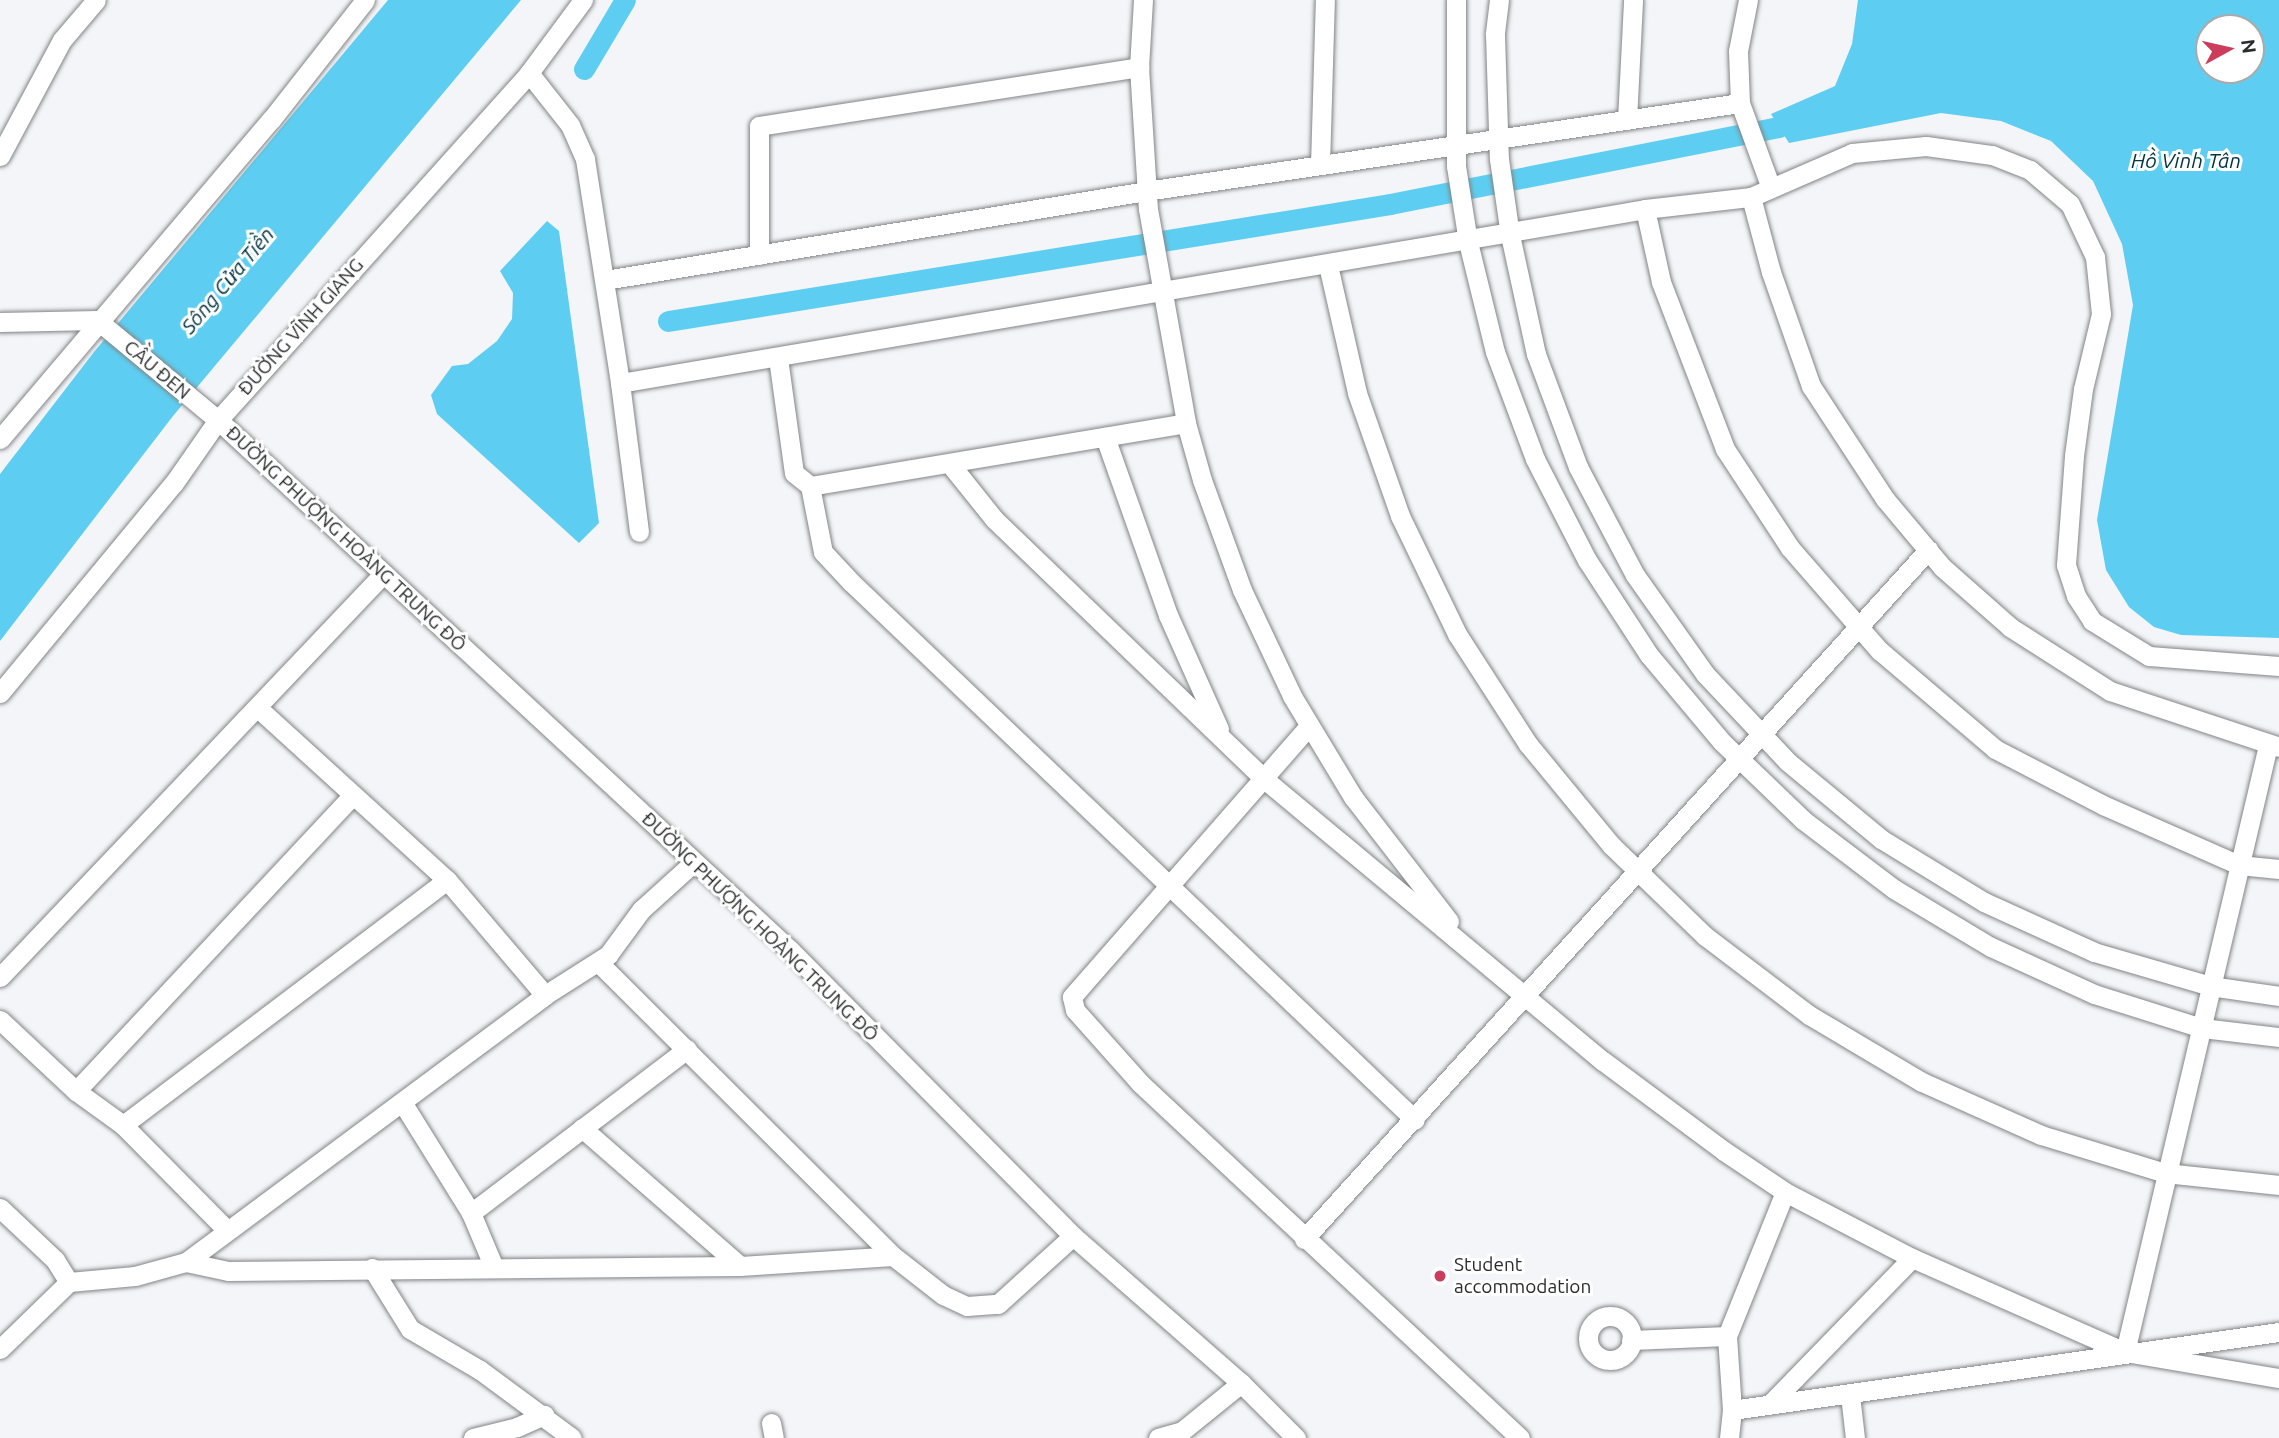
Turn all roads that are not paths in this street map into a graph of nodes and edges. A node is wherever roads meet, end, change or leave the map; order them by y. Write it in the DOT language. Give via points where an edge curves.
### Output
graph roads {
  1 [pos="96,0"];
  2 [pos="583,0"];
  3 [pos="1143,0"];
  4 [pos="1325,0"];
  5 [pos="1456,0"];
  6 [pos="1499,0"];
  7 [pos="1633,0"];
  8 [pos="1748,0"];
  9 [pos="353,4"];
  10 [pos="1139,67"];
  11 [pos="529,72"];
  12 [pos="1742,110"];
  13 [pos="1627,120"];
  14 [pos="1499,139"];
  15 [pos="1455,145"];
  16 [pos="0,156"];
  17 [pos="1320,165"];
  18 [pos="1771,188"];
  19 [pos="1751,197"];
  20 [pos="1147,200"];
  21 [pos="1645,209"];
  22 [pos="1510,235"];
  23 [pos="1468,242"];
  24 [pos="759,255"];
  25 [pos="1328,265"];
  26 [pos="605,280"];
  27 [pos="1160,292"];
  28 [pos="97,320"];
  29 [pos="0,322"];
  30 [pos="778,358"];
  31 [pos="620,383"];
  32 [pos="218,420"];
  33 [pos="1186,423"];
  34 [pos="1105,437"];
  35 [pos="0,439"];
  36 [pos="950,464"];
  37 [pos="810,486"];
  38 [pos="639,532"];
  39 [pos="1928,550"];
  40 [pos="384,573"];
  41 [pos="1858,626"];
  42 [pos="2279,666"];
  43 [pos="0,693"];
  44 [pos="259,709"];
  45 [pos="1309,726"];
  46 [pos="1761,734"];
  47 [pos="1226,742"];
  48 [pos="2273,746"];
  49 [pos="1740,760"];
  50 [pos="1263,778"];
  51 [pos="353,795"];
  52 [pos="693,863"];
  53 [pos="2239,865"];
  54 [pos="2279,869"];
  55 [pos="1637,870"];
  56 [pos="447,880"];
  57 [pos="1169,884"];
  58 [pos="598,962"];
  59 [pos="0,977"];
  60 [pos="1502,978"];
  61 [pos="2210,986"];
  62 [pos="545,995"];
  63 [pos="2279,996"];
  64 [pos="1526,998"];
  65 [pos="0,1020"];
  66 [pos="2202,1028"];
  67 [pos="2279,1037"];
  68 [pos="687,1049"];
  69 [pos="76,1091"];
  70 [pos="402,1102"];
  71 [pos="1415,1120"];
  72 [pos="123,1125"];
  73 [pos="582,1128"];
  74 [pos="2165,1173"];
  75 [pos="2279,1185"];
  76 [pos="1785,1192"];
  77 [pos="471,1213"];
  78 [pos="2,1214"];
  79 [pos="227,1230"];
  80 [pos="1073,1236"];
  81 [pos="1304,1239"];
  82 [pos="893,1256"];
  83 [pos="1912,1258"];
  84 [pos="186,1262"];
  85 [pos="493,1265"];
  86 [pos="740,1266"];
  87 [pos="372,1268"];
  88 [pos="69,1282"];
  89 [pos="2279,1332"];
  90 [pos="1727,1336"];
  91 [pos="1631,1339"];
  92 [pos="0,1349"];
  93 [pos="2125,1352"];
  94 [pos="2279,1378"];
  95 [pos="1241,1383"];
  96 [pos="1850,1395"];
  97 [pos="1769,1405"];
  98 [pos="1732,1410"];
  99 [pos="544,1415"];
  100 [pos="1182,1434"];
  101 [pos="473,1438"];
  102 [pos="572,1438"];
  103 [pos="1158,1438"];
  104 [pos="1296,1438"];
  105 [pos="1520,1438"];
  106 [pos="1729,1438"];
  107 [pos="1855,1438"];
  1 -- 16 [label="street" via="62,40"];
  2 -- 11 [label="street, ĐƯỜNG VĨNH GIANG"];
  3 -- 10 [label="street"];
  4 -- 17 [label="street"];
  5 -- 15 [label="street"];
  6 -- 14 [label="street" via="1495,35"];
  7 -- 13 [label="street"];
  8 -- 12 [label="street" via="1738,51"];
  9 -- 28 [label="street" via="271,120"];
  10 -- 20 [label="street"];
  10 -- 24 [label="street" via="759,126"];
  11 -- 26 [label="street" via="579,141 590,179"];
  11 -- 32 [label="street, ĐƯỜNG VĨNH GIANG"];
  12 -- 13 [label="street"];
  12 -- 18 [label="street"];
  13 -- 14 [label="street"];
  14 -- 15 [label="street"];
  14 -- 22 [label="street"];
  15 -- 17 [label="street"];
  15 -- 23 [label="street"];
  17 -- 20 [label="street"];
  18 -- 19 [label="street"];
  18 -- 42 [label="street" via="1852,153 1926,146 1993,155 2030,170 2070,205 2095,257 2101,314 2083,389 2074,456 2066,565 2076,596 2092,621 2149,656"];
  19 -- 21 [label="street"];
  19 -- 39 [label="street" via="1771,272 1811,386 1885,499"];
  20 -- 24 [label="street"];
  20 -- 27 [label="street"];
  21 -- 22 [label="street"];
  21 -- 41 [label="street" via="1661,282 1725,449 1790,548"];
  22 -- 23 [label="street"];
  22 -- 46 [label="street" via="1536,354 1578,467 1635,575 1705,674"];
  23 -- 25 [label="street"];
  23 -- 49 [label="street" via="1495,352 1535,459 1587,560 1649,655"];
  24 -- 26 [label="street"];
  25 -- 27 [label="street"];
  25 -- 55 [label="street" via="1357,393 1391,491 1457,634 1528,744"];
  26 -- 31 [label="street"];
  27 -- 30 [label="street"];
  27 -- 33 [label="street"];
  28 -- 29 [label="street"];
  28 -- 32 [label="street, CẦU ĐEN"];
  28 -- 35 [label="street"];
  30 -- 31 [label="street"];
  30 -- 37 [label="street" via="794,473"];
  31 -- 38 [label="street"];
  32 -- 40 [label="street, ĐƯỜNG PHƯỢNG HOÀNG TRUNG ĐÔ"];
  32 -- 43 [label="street, ĐƯỜNG VĨNH GIANG" via="174,483"];
  33 -- 34 [label="street"];
  33 -- 45 [label="street" via="1242,590"];
  34 -- 36 [label="street"];
  34 -- 47 [label="street" via="1168,615"];
  36 -- 37 [label="street"];
  36 -- 47 [label="street" via="994,519"];
  37 -- 57 [label="street" via="823,552"];
  39 -- 41 [label="street"];
  39 -- 48 [label="street" via="2010,627 2110,691"];
  40 -- 44 [label="street"];
  40 -- 52 [label="street, ĐƯỜNG PHƯỢNG HOÀNG TRUNG ĐÔ"];
  41 -- 46 [label="street"];
  41 -- 53 [label="street" via="1880,651 1995,749 2104,805"];
  44 -- 51 [label="street"];
  44 -- 59 [label="street"];
  45 -- 50 [label="street"];
  45 -- 60 [label="street" via="1387,845"];
  46 -- 49 [label="street"];
  46 -- 61 [label="street" via="1881,839 1984,902 2094,952"];
  47 -- 50 [label="street"];
  48 -- 53 [label="street"];
  49 -- 55 [label="street"];
  49 -- 66 [label="street" via="1804,820 1894,889 1991,947 2094,993"];
  50 -- 57 [label="street"];
  50 -- 60 [label="street"];
  51 -- 56 [label="street"];
  51 -- 69 [label="street"];
  52 -- 58 [label="street" via="641,909 615,947"];
  52 -- 80 [label="street, ĐƯỜNG PHƯỢNG HOÀNG TRUNG ĐÔ" via="790,950"];
  53 -- 54 [label="street"];
  53 -- 61 [label="street"];
  55 -- 64 [label="street"];
  55 -- 74 [label="street" via="1705,936 1809,1016 1922,1082 2041,1135"];
  56 -- 62 [label="street"];
  56 -- 72 [label="street"];
  57 -- 71 [label="street"];
  57 -- 81 [label="street" via="1072,997 1076,1010 1140,1083"];
  58 -- 62 [label="street"];
  58 -- 68 [label="street"];
  60 -- 64 [label="street"];
  61 -- 63 [label="street"];
  61 -- 66 [label="street"];
  62 -- 70 [label="street"];
  64 -- 71 [label="street"];
  64 -- 76 [label="street" via="1603,1061"];
  65 -- 69 [label="street"];
  66 -- 67 [label="street"];
  66 -- 74 [label="street"];
  68 -- 73 [label="street"];
  68 -- 82 [label="street"];
  69 -- 72 [label="street"];
  70 -- 77 [label="street"];
  70 -- 79 [label="street"];
  71 -- 81 [label="street"];
  72 -- 79 [label="street"];
  73 -- 77 [label="street"];
  73 -- 86 [label="street"];
  74 -- 75 [label="street"];
  74 -- 93 [label="street"];
  76 -- 83 [label="street"];
  76 -- 90 [label="street"];
  77 -- 85 [label="street"];
  78 -- 88 [label="street" via="55,1261"];
  79 -- 84 [label="street"];
  80 -- 82 [label="street" via="1012,1294 982,1307 943,1295"];
  80 -- 95 [label="street, ĐƯỜNG PHƯỢNG HOÀNG TRUNG ĐÔ"];
  81 -- 105 [label="street"];
  82 -- 86 [label="street"];
  83 -- 93 [label="street"];
  83 -- 97 [label="street"];
  84 -- 87 [label="street" via="228,1270"];
  84 -- 88 [label="street" via="135,1276"];
  85 -- 86 [label="street"];
  85 -- 87 [label="street"];
  87 -- 99 [label="street" via="410,1329"];
  88 -- 92 [label="street"];
  89 -- 93 [label="street"];
  90 -- 91 [label="street"];
  90 -- 98 [label="street"];
  93 -- 94 [label="street"];
  93 -- 96 [label="street"];
  95 -- 100 [label="street"];
  95 -- 104 [label="street, ĐƯỜNG PHƯỢNG HOÀNG TRUNG ĐÔ"];
  96 -- 97 [label="street"];
  96 -- 107 [label="street"];
  97 -- 98 [label="street"];
  98 -- 106 [label="street"];
  99 -- 101 [label="street"];
  99 -- 102 [label="street"];
  100 -- 103 [label="street"];
}
